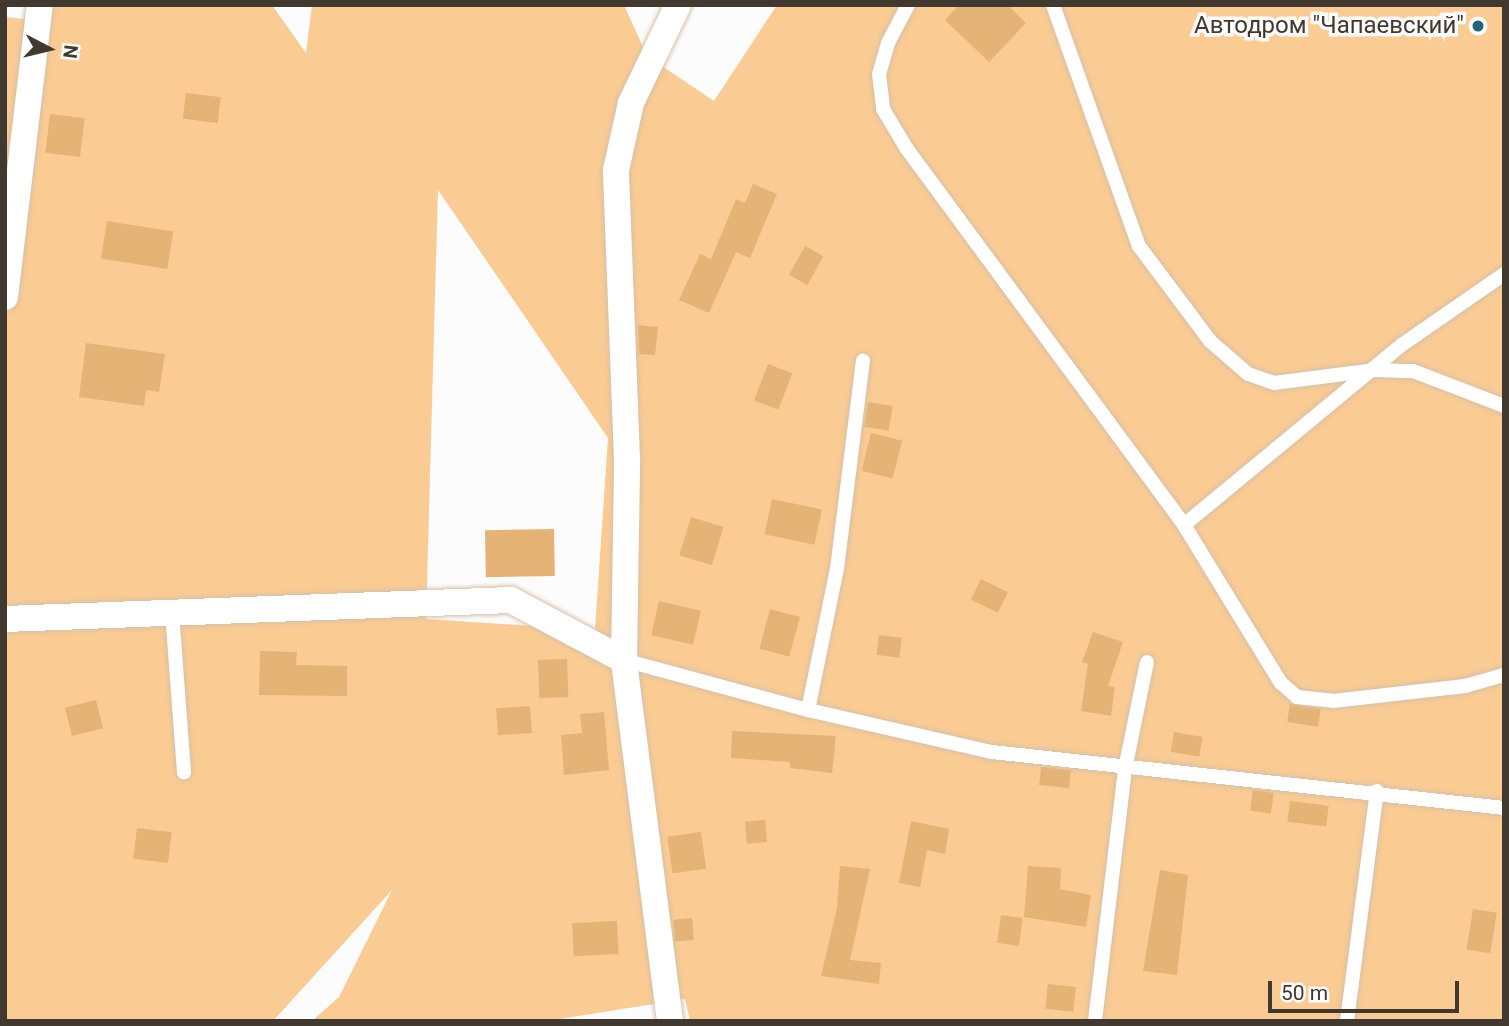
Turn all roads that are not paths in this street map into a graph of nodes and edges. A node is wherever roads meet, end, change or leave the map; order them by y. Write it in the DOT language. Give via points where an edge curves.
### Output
graph roads {
  1 [pos="40,5"];
  2 [pos="678,5"];
  3 [pos="908,5"];
  4 [pos="1053,5"];
  5 [pos="1504,274"];
  6 [pos="5,297"];
  7 [pos="863,361"];
  8 [pos="1375,370"];
  9 [pos="1504,406"];
  10 [pos="1184,525"];
  11 [pos="172,612"];
  12 [pos="5,619"];
  13 [pos="624,660"];
  14 [pos="1147,662"];
  15 [pos="1504,675"];
  16 [pos="808,710"];
  17 [pos="1125,769"];
  18 [pos="184,774"];
  19 [pos="1377,791"];
  20 [pos="1504,808"];
  21 [pos="670,1021"];
  22 [pos="1095,1021"];
  23 [pos="1347,1021"];
  1 -- 6 [label="street"];
  2 -- 13 [label="street" via="631,103 615,170 627,459"];
  3 -- 10 [label="lane" via="888,43 879,74 883,109 907,149"];
  4 -- 8 [label="lane" via="1139,246 1210,341 1248,374 1274,383"];
  5 -- 8 [label="lane" via="1403,344"];
  7 -- 16 [label="lane" via="837,569"];
  8 -- 9 [label="lane" via="1413,371"];
  8 -- 10 [label="lane"];
  10 -- 15 [label="lane" via="1281,683 1297,698 1374,698 1465,686"];
  11 -- 12 [label="street"];
  11 -- 13 [label="street" via="511,600"];
  11 -- 18 [label="lane"];
  13 -- 16 [label="lane"];
  13 -- 21 [label="street"];
  14 -- 17 [label="lane"];
  16 -- 17 [label="lane" via="992,752"];
  17 -- 19 [label="lane"];
  17 -- 22 [label="lane"];
  19 -- 20 [label="lane"];
  19 -- 23 [label="lane"];
}
